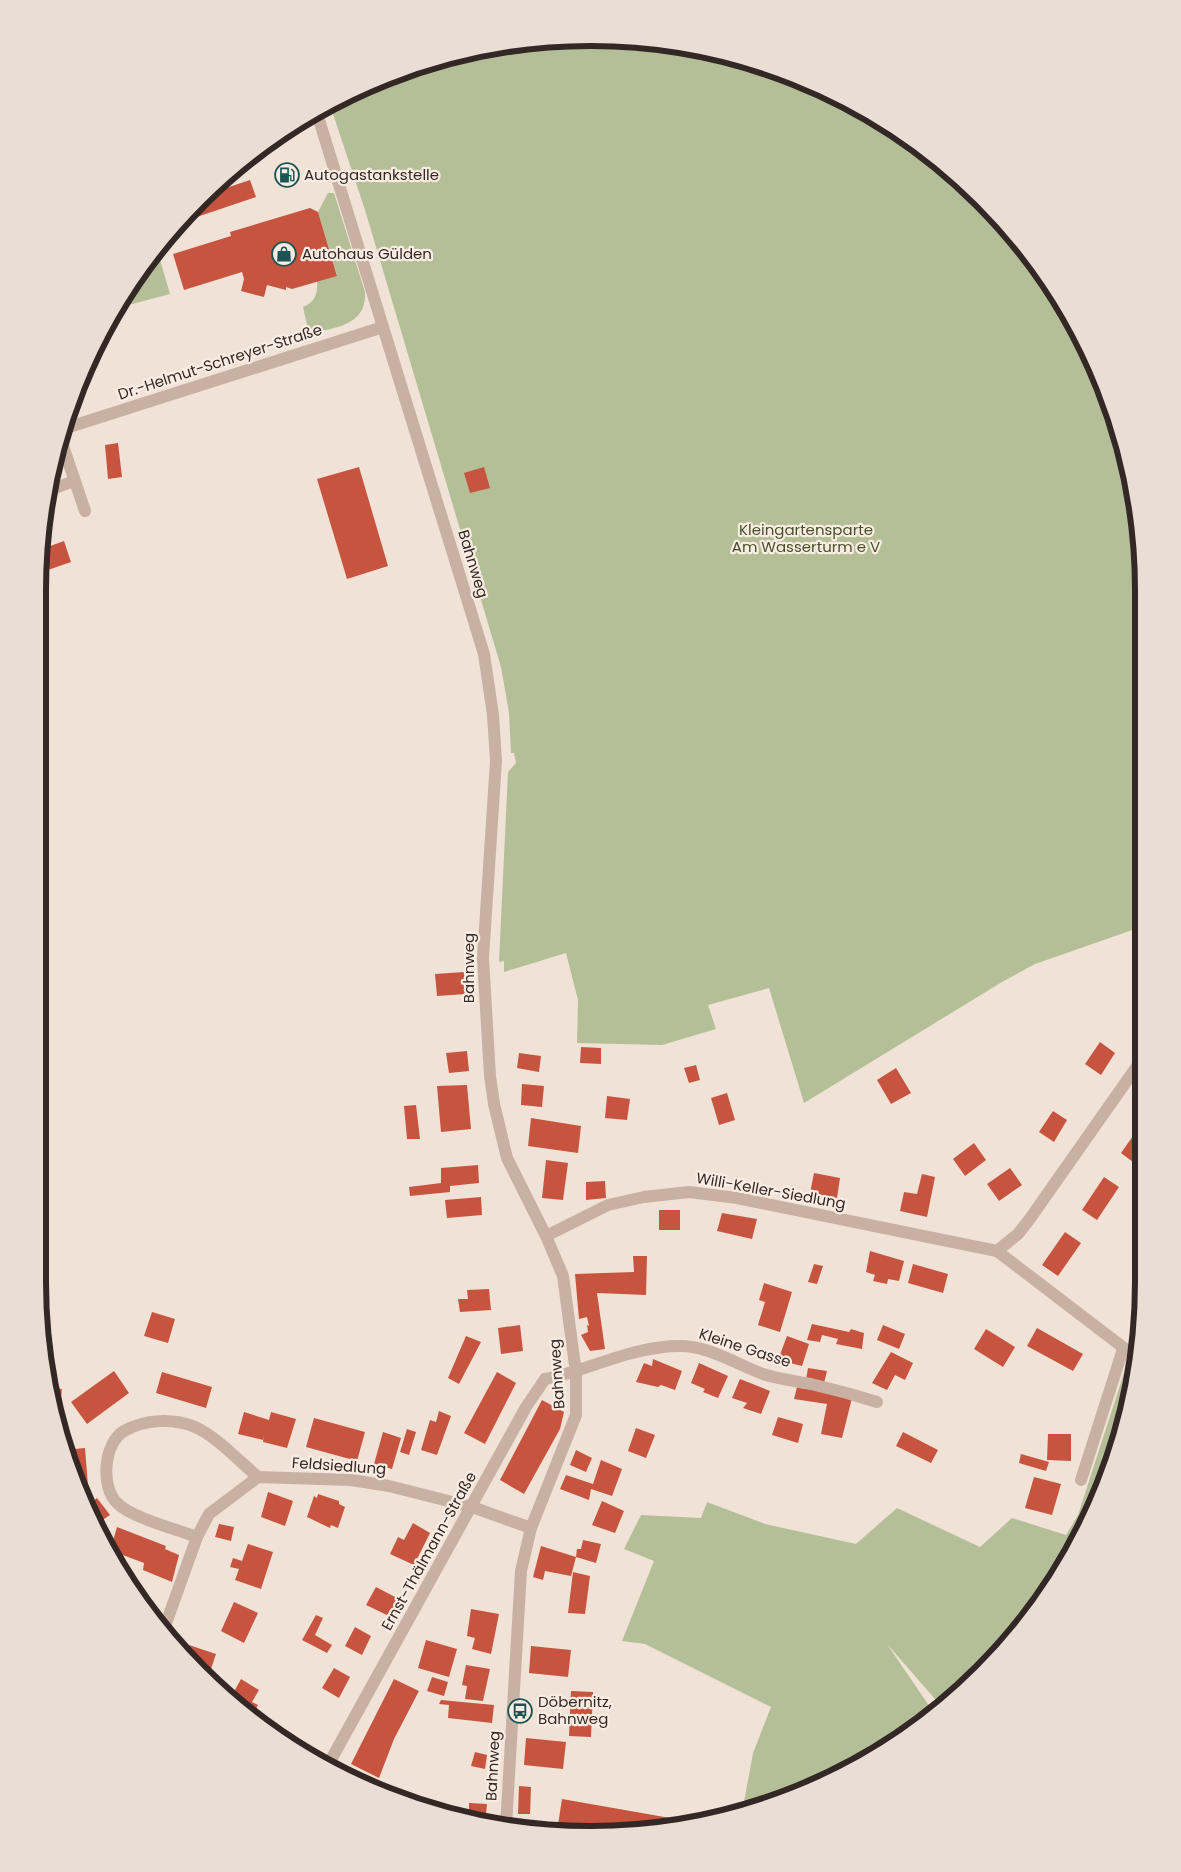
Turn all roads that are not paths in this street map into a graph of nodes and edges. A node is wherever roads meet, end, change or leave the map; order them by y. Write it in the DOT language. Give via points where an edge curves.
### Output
graph roads {
  1 [pos="319,119"];
  2 [pos="383,327"];
  3 [pos="72,426"];
  4 [pos="65,451"];
  5 [pos="74,481"];
  6 [pos="56,488"];
  7 [pos="85,511"];
  8 [pos="1135,1069"];
  9 [pos="546,1236"];
  10 [pos="996,1251"];
  11 [pos="1123,1349"];
  12 [pos="1130,1353"];
  13 [pos="576,1373"];
  14 [pos="877,1402"];
  15 [pos="258,1477"];
  16 [pos="1080,1480"];
  17 [pos="472,1507"];
  18 [pos="531,1528"];
  19 [pos="197,1537"];
  20 [pos="166,1622"];
  21 [pos="331,1760"];
  22 [pos="506,1819"];
  1 -- 2 [label="street, Bahnweg"];
  2 -- 3 [label="street, Dr.-Helmut-Schreyer-Straße"];
  2 -- 9 [label="street, Bahnweg" via="484,654 496,760 483,958 490,1070 506,1158"];
  4 -- 5 [label="street"];
  5 -- 6 [label="street"];
  5 -- 7 [label="street"];
  8 -- 10 [label="street" via="1029,1220 1018,1234"];
  9 -- 10 [label="street, Willi-Keller-Siedlung" via="608,1204 689,1192 737,1198"];
  9 -- 13 [label="street, Bahnweg" via="563,1276"];
  10 -- 11 [label="street, Willi-Keller-Siedlung"];
  11 -- 12 [label="street, Willi-Keller-Siedlung"];
  11 -- 16 [label="street"];
  13 -- 14 [label="street, Kleine Gasse" via="604,1359 681,1346 706,1350 764,1374 840,1390"];
  13 -- 17 [label="street, Ernst-Thälmann-Straße" via="545,1379 526,1407"];
  13 -- 18 [label="street, Bahnweg" via="576,1415"];
  15 -- 17 [label="street, Feldsiedlung" via="370,1482"];
  15 -- 19 [label="street" via="209,1514"];
  15 -- 19 [label="street" via="194,1426 163,1421 142,1424 122,1432 106,1466 106,1481 117,1504"];
  17 -- 18 [label="street, Feldsiedlung"];
  17 -- 21 [label="street, Ernst-Thälmann-Straße"];
  18 -- 22 [label="street, Bahnweg" via="521,1571"];
  19 -- 20 [label="street"];
}
